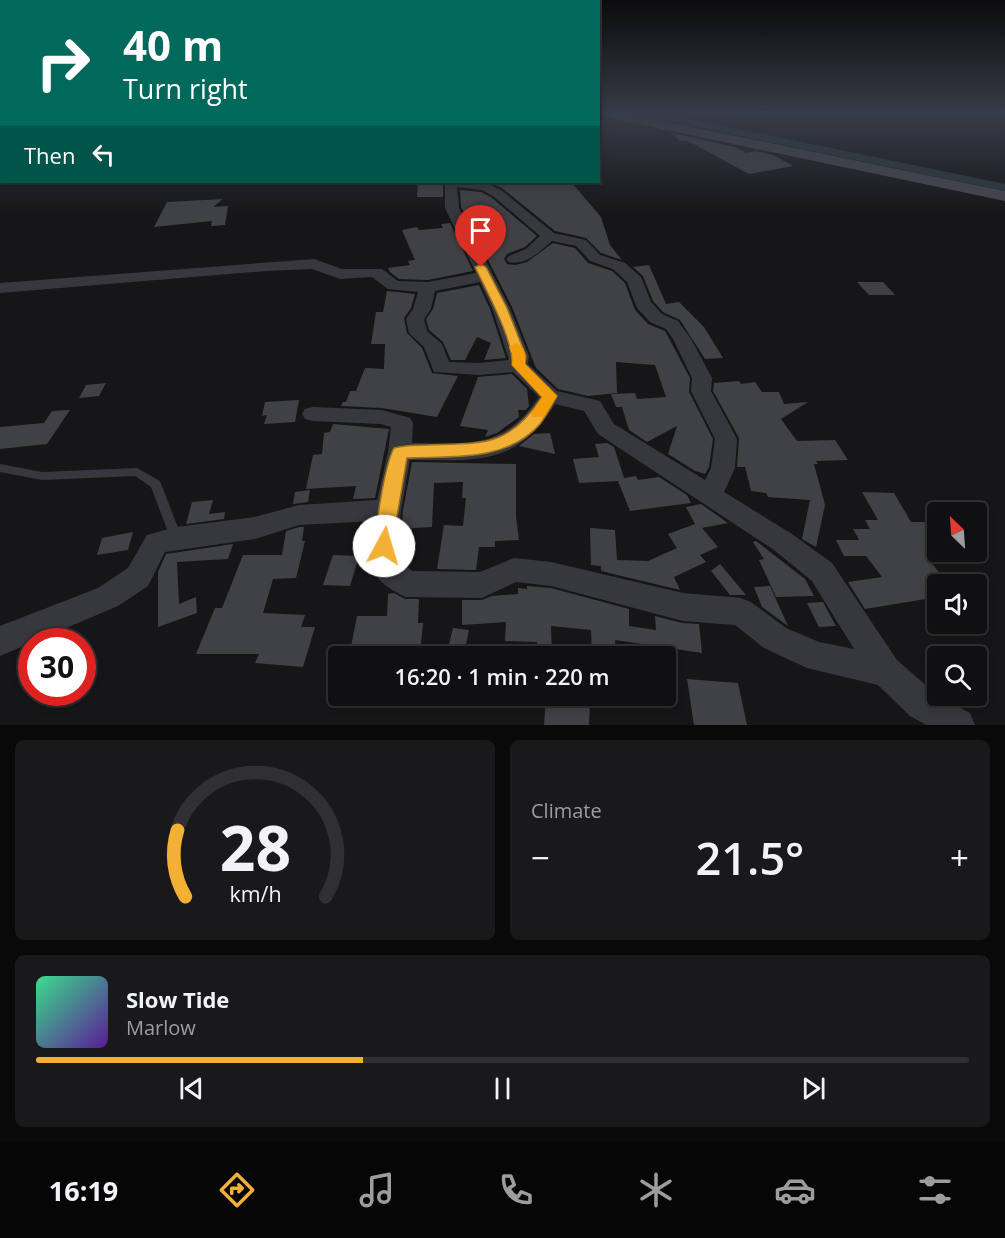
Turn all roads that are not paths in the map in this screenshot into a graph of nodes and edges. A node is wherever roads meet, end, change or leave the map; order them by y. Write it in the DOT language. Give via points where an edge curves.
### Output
graph roads {
  1 [pos="779,148"];
  2 [pos="451,183"];
  3 [pos="458,183"];
  4 [pos="1005,196"];
  5 [pos="549,236"];
  6 [pos="514,259"];
  7 [pos="486,276"];
  8 [pos="428,287"];
  9 [pos="0,288"];
  10 [pos="518,365"];
  11 [pos="550,396"];
  12 [pos="313,414"];
  13 [pos="400,452"];
  14 [pos="0,468"];
  15 [pos="710,495"];
  16 [pos="388,510"];
  17 [pos="176,538"];
  18 [pos="0,641"];
  19 [pos="886,671"];
  20 [pos="958,725"];
  1 -- 4 [label="main road"];
  2 -- 7 [label="street" via="452,208"];
  3 -- 5 [label="street" via="497,193"];
  5 -- 6 [label="street" via="531,252"];
  5 -- 15 [label="street" via="580,243 595,258 619,266 635,280 643,304 656,318 672,325 682,339 702,378 701,391 726,439 723,468"];
  7 -- 8 [label="street"];
  7 -- 10 [label="street" via="519,356"];
  8 -- 9 [label="street" via="393,286 376,272 340,273 314,264"];
  8 -- 10 [label="street" via="415,320 418,333 433,344 441,368"];
  10 -- 11 [label="street"];
  11 -- 13 [label="street" via="534,421 506,443 484,448"];
  11 -- 15 [label="street" via="592,406 606,429"];
  12 -- 13 [label="street" via="382,417 402,423"];
  13 -- 16 [label="street"];
  14 -- 17 [label="lane" via="42,476 137,472 156,484"];
  15 -- 19 [label="street" via="822,572"];
  16 -- 17 [label="street" via="299,515 255,528"];
  16 -- 19 [label="street" via="382,564 406,584 482,585 514,570 550,574 637,597 741,612 775,638 818,657"];
  17 -- 18 [label="street" via="156,543 138,577 108,597"];
  19 -- 20 [label="street" via="922,704"];
}
